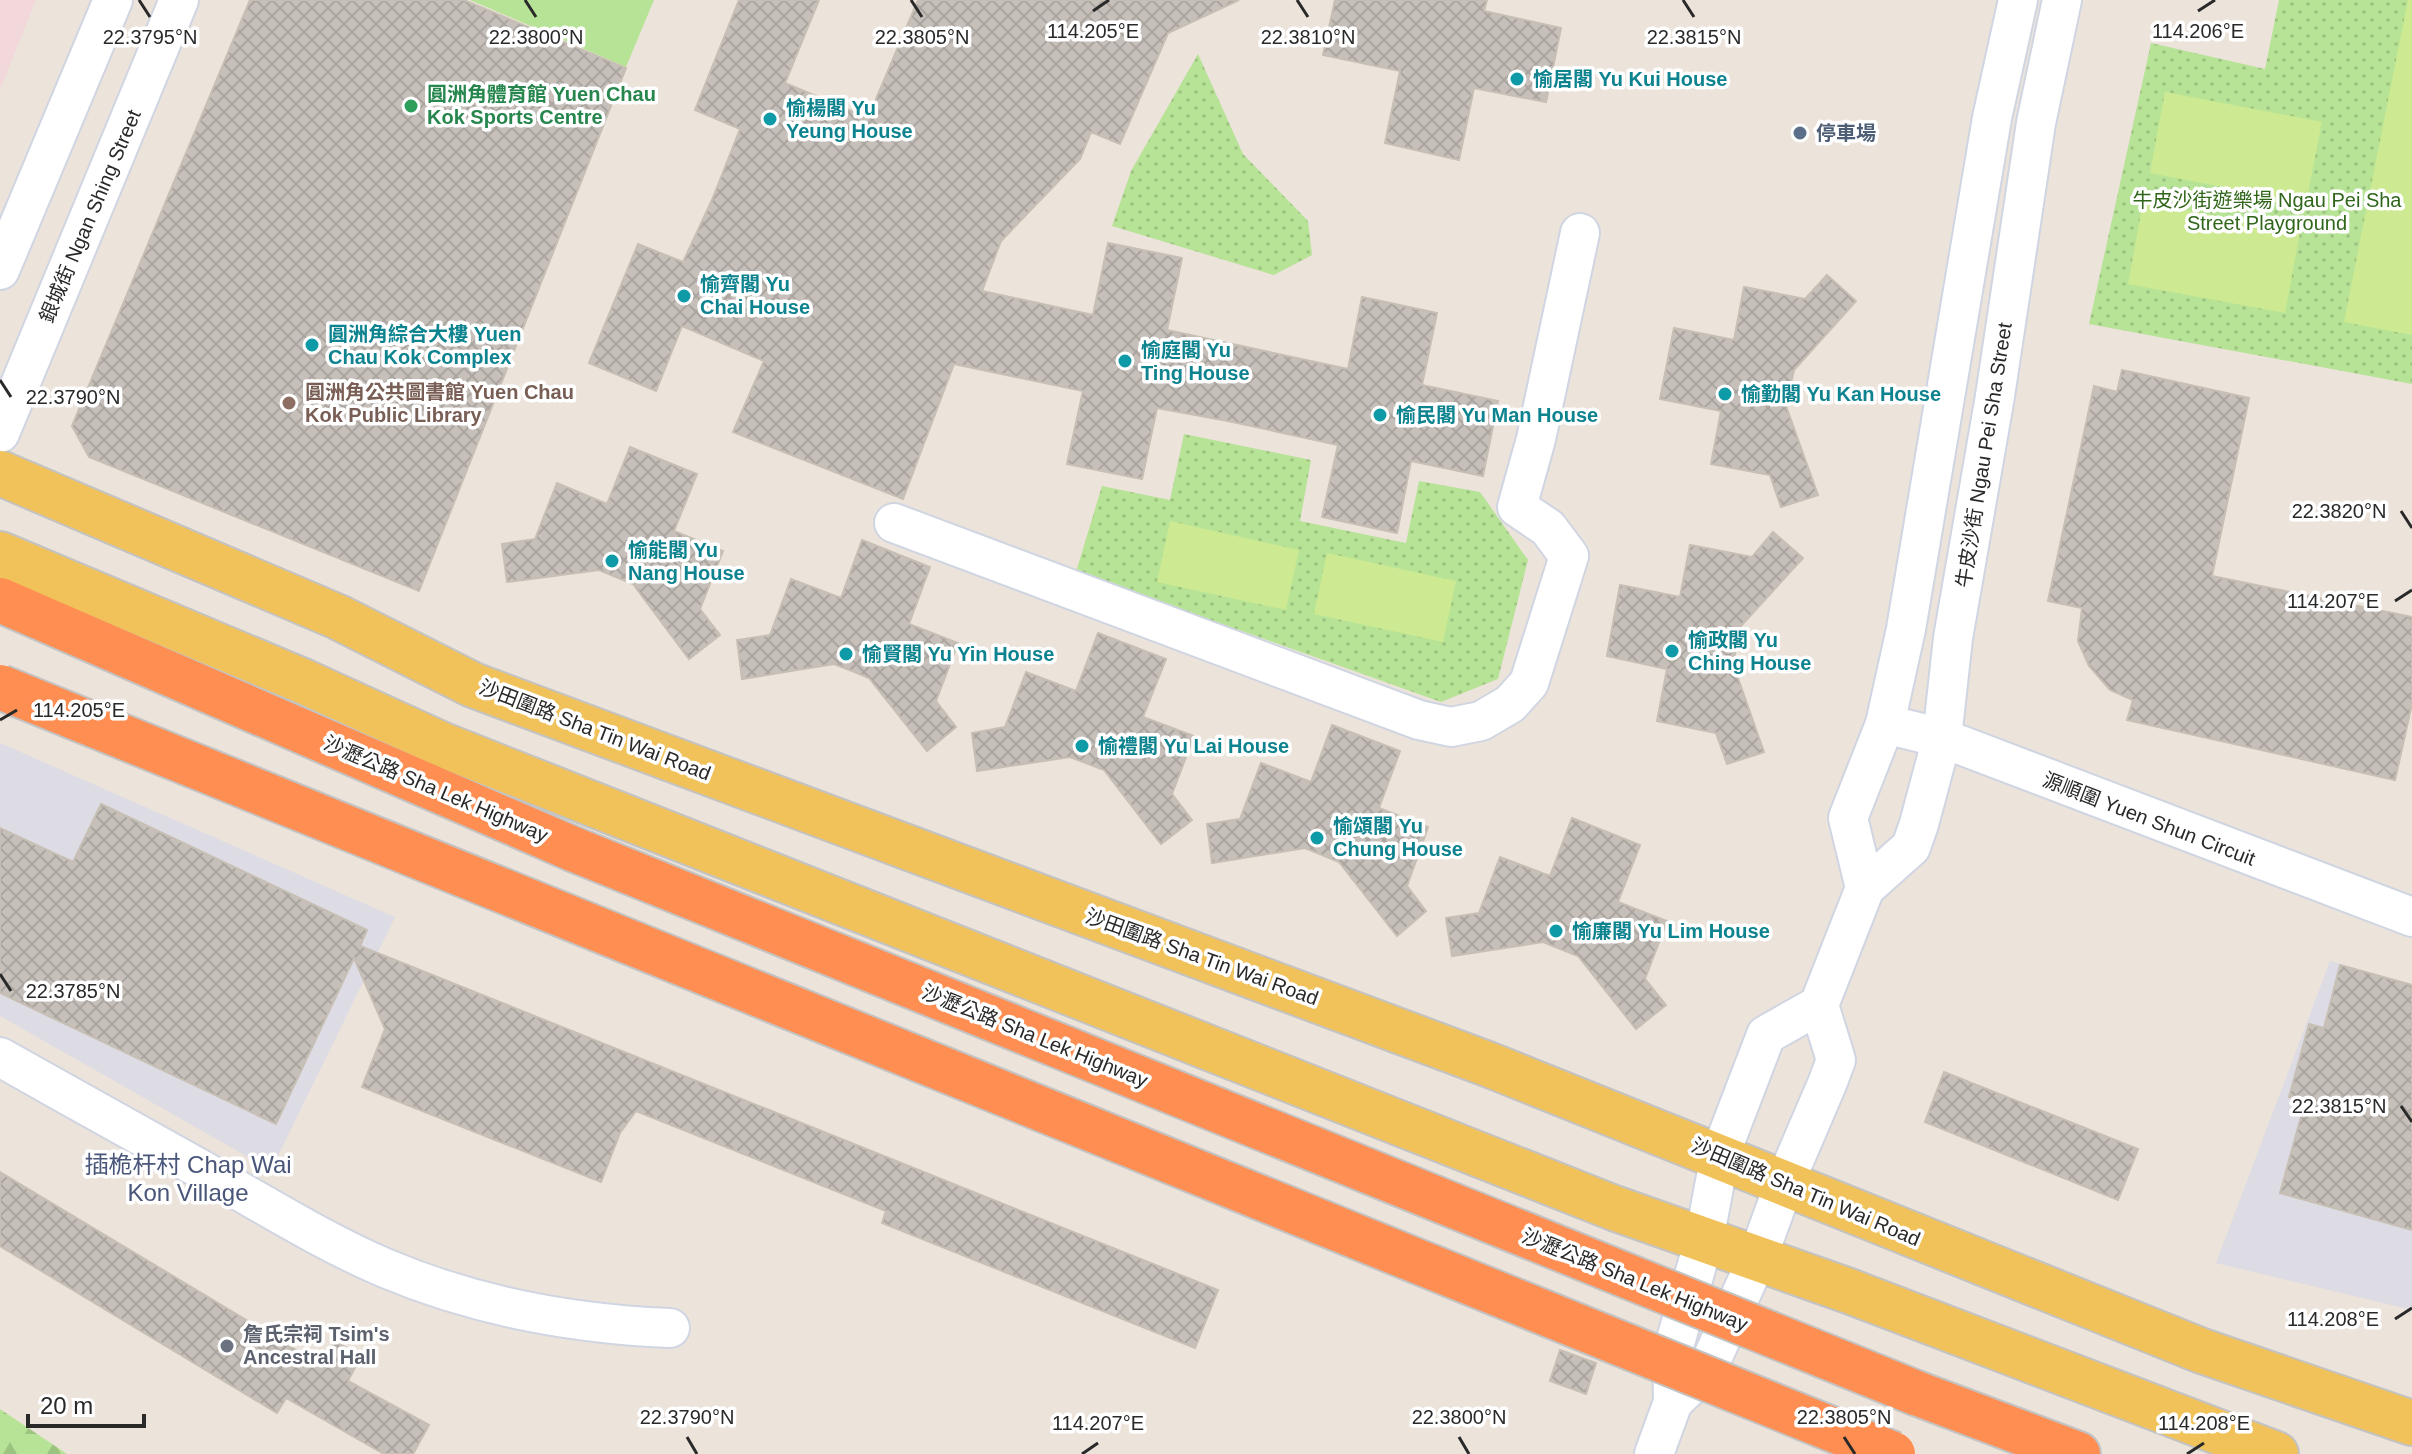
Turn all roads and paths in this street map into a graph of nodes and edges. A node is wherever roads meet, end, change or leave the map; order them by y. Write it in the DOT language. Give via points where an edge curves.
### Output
graph roads {
  1 [pos="113,0"];
  2 [pos="179,0"];
  3 [pos="2018,0"];
  4 [pos="2062,0"];
  5 [pos="1580,233"];
  6 [pos="0,270"];
  7 [pos="0,433"];
  8 [pos="0,473"];
  9 [pos="894,523"];
  10 [pos="0,554"];
  11 [pos="0,600"];
  12 [pos="0,687"];
  13 [pos="1885,724"];
  14 [pos="1942,738"];
  15 [pos="1865,888"];
  16 [pos="2412,917"];
  17 [pos="1819,1005"];
  18 [pos="0,1057"];
  19 [pos="1720,1155"];
  20 [pos="1785,1182"];
  21 [pos="1704,1240"];
  22 [pos="1757,1259"];
  23 [pos="670,1328"];
  24 [pos="1673,1402"];
  25 [pos="2412,1423"];
  26 [pos="1654,1454"];
  27 [pos="1893,1454"];
  28 [pos="2078,1454"];
  29 [pos="2276,1454"];
  1 -- 6 [label="street"];
  2 -- 7 [label="street, 銀城街 Ngan Shing Street"];
  3 -- 13 [label="street" via="1992,118 1906,629"];
  4 -- 14 [label="street, 牛皮沙街 Ngau Pei Sha Street" via="2036,123 1953,638"];
  5 -- 9 [label="street" via="1517,507 1548,528 1569,556 1529,683 1510,704 1481,721 1451,727 1419,720"];
  8 -- 19 [label="main road, 沙田圍路 Sha Tin Wai Road" via="338,617 473,685"];
  10 -- 21 [label="main road" via="443,745"];
  11 -- 28 [label="highway, 沙瀝公路 Sha Lek Highway, bridge" via="573,849"];
  12 -- 27 [label="highway, bridge"];
  13 -- 14 [label="street, 源順圍 Yuen Shun Circuit"];
  13 -- 15 [label="street" via="1848,818"];
  14 -- 15 [label="street, 牛皮沙街 Ngau Pei Sha Street" via="1911,847"];
  14 -- 16 [label="street, 源順圍 Yuen Shun Circuit"];
  15 -- 17 [label="street, 牛皮沙街 Ngau Pei Sha Street"];
  17 -- 19 [label="street" via="1766,1035"];
  17 -- 20 [label="street" via="1836,1060"];
  18 -- 23 [label="street" via="384,1268 525,1312"];
  19 -- 20 [label="main road, 沙田圍路 Sha Tin Wai Road"];
  19 -- 21 [label="street"];
  20 -- 22 [label="street"];
  20 -- 25 [label="main road, 沙田圍路 Sha Tin Wai Road" via="2202,1351"];
  21 -- 22 [label="main road"];
  21 -- 24 [label="street" via="1672,1354"];
  22 -- 24 [label="street" via="1707,1370"];
  22 -- 29 [label="main road"];
  24 -- 26 [label="street"];
}
